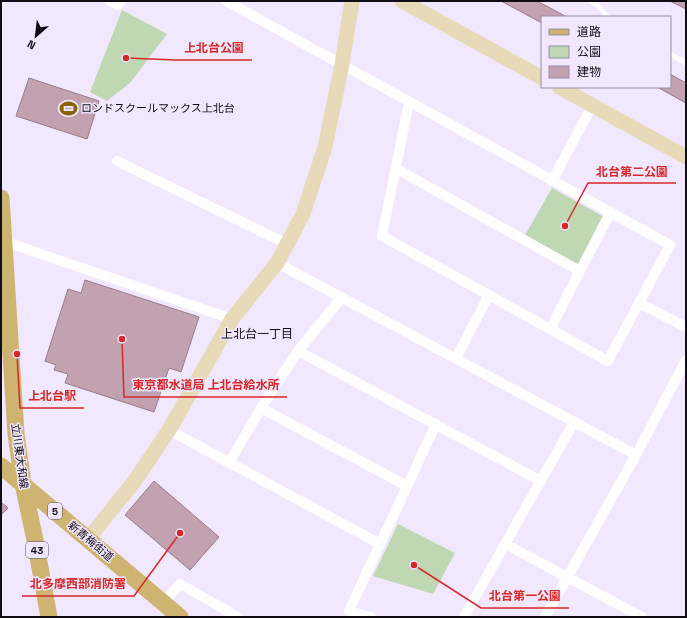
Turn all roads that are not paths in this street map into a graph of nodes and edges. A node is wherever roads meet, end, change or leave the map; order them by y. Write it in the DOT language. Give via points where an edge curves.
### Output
graph roads {
  1 [pos="110,1"];
  2 [pos="121,1"];
  3 [pos="226,1"];
  4 [pos="352,1"];
  5 [pos="402,1"];
  6 [pos="590,1"];
  7 [pos="598,3"];
  8 [pos="607,16"];
  9 [pos="671,55"];
  10 [pos="686,63"];
  11 [pos="342,64"];
  12 [pos="541,77"];
  13 [pos="560,88"];
  14 [pos="409,102"];
  15 [pos="592,106"];
  16 [pos="686,157"];
  17 [pos="117,161"];
  18 [pos="395,168"];
  19 [pos="552,181"];
  20 [pos="1,198"];
  21 [pos="610,213"];
  22 [pos="3,241"];
  23 [pos="287,244"];
  24 [pos="277,263"];
  25 [pos="580,271"];
  26 [pos="489,295"];
  27 [pos="342,297"];
  28 [pos="639,303"];
  29 [pos="232,319"];
  30 [pos="686,327"];
  31 [pos="550,329"];
  32 [pos="298,351"];
  33 [pos="456,358"];
  34 [pos="686,360"];
  35 [pos="261,408"];
  36 [pos="574,422"];
  37 [pos="436,424"];
  38 [pos="16,428"];
  39 [pos="168,430"];
  40 [pos="1,438"];
  41 [pos="636,455"];
  42 [pos="229,463"];
  43 [pos="1,466"];
  44 [pos="541,480"];
  45 [pos="23,484"];
  46 [pos="407,486"];
  47 [pos="88,539"];
  48 [pos="380,544"];
  49 [pos="505,544"];
  50 [pos="568,577"];
  51 [pos="163,603"];
  52 [pos="348,614"];
  53 [pos="49,617"];
  54 [pos="180,617"];
  55 [pos="238,617"];
  56 [pos="371,617"];
  57 [pos="464,617"];
  58 [pos="545,617"];
  59 [pos="642,617"];
  1 -- 2 [label="street" via="118,5"];
  3 -- 11 [label="street"];
  4 -- 11 [label="street"];
  5 -- 12 [label="street"];
  6 -- 7 [label="lane"];
  7 -- 8 [label="lane"];
  9 -- 10 [label="lane"];
  11 -- 14 [label="street"];
  11 -- 23 [label="street" via="325,147 303,214"];
  13 -- 15 [label="street"];
  14 -- 18 [label="street"];
  14 -- 19 [label="street"];
  15 -- 16 [label="street"];
  15 -- 19 [label="street"];
  17 -- 23 [label="street"];
  18 -- 25 [label="street"];
  18 -- 26 [label="street" via="382,236"];
  19 -- 21 [label="street"];
  20 -- 22 [label="main road, 立川東大和線 / 43"];
  21 -- 25 [label="street"];
  21 -- 28 [label="street" via="670,245"];
  22 -- 29 [label="street"];
  22 -- 38 [label="main road, 立川東大和線 / 43"];
  23 -- 24 [label="street"];
  24 -- 27 [label="street"];
  24 -- 29 [label="street"];
  25 -- 31 [label="street"];
  26 -- 31 [label="street"];
  26 -- 33 [label="street"];
  27 -- 32 [label="street"];
  27 -- 33 [label="street"];
  28 -- 30 [label="street"];
  28 -- 31 [label="street" via="608,361"];
  29 -- 39 [label="street"];
  32 -- 35 [label="street"];
  32 -- 37 [label="street"];
  33 -- 36 [label="street"];
  34 -- 41 [label="street"];
  35 -- 42 [label="street"];
  35 -- 46 [label="street"];
  36 -- 41 [label="street"];
  36 -- 44 [label="street"];
  37 -- 44 [label="street"];
  37 -- 46 [label="street"];
  38 -- 40 [label="main road"];
  38 -- 45 [label="main road, 立川東大和線 / 43"];
  39 -- 42 [label="street"];
  39 -- 47 [label="street" via="134,482"];
  41 -- 50 [label="street"];
  42 -- 48 [label="street"];
  43 -- 45 [label="main road, 新青梅街道 / 5"];
  44 -- 49 [label="street"];
  45 -- 47 [label="main road, 新青梅街道 / 5"];
  45 -- 53 [label="main road, 立川東大和線 / 43"];
  46 -- 48 [label="street"];
  47 -- 51 [label="main road, 新青梅街道 / 5"];
  48 -- 52 [label="street"];
  49 -- 50 [label="street"];
  49 -- 57 [label="street"];
  50 -- 58 [label="street"];
  50 -- 59 [label="street"];
  51 -- 54 [label="main road, 新青梅街道 / 5"];
  51 -- 55 [label="street" via="180,584"];
  52 -- 56 [label="street"];
}
